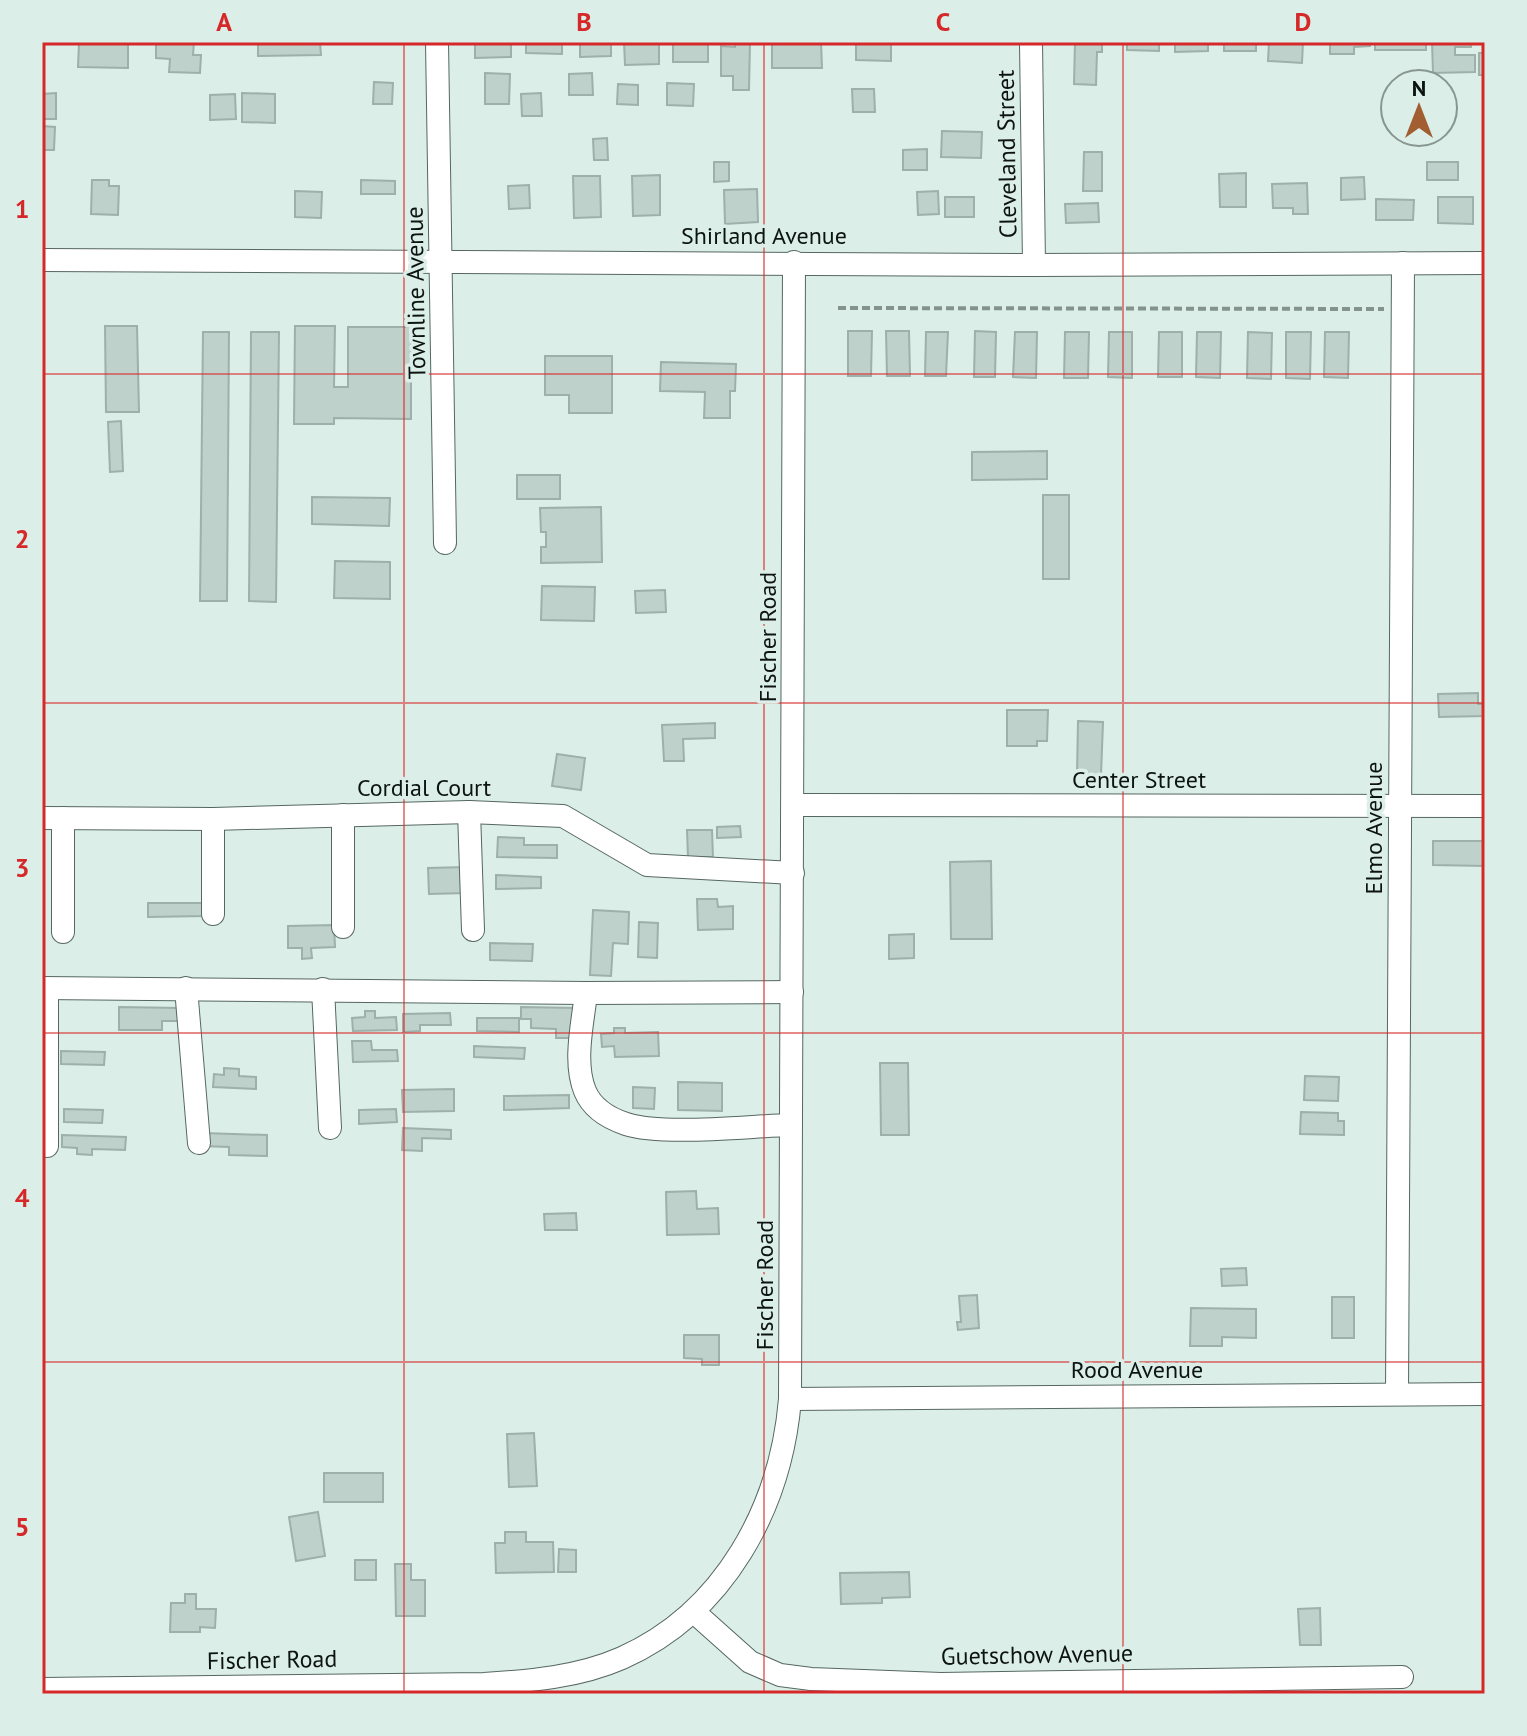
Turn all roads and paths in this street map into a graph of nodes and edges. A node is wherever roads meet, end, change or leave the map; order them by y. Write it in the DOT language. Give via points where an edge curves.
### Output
graph roads {
  1 [pos="437,42"];
  2 [pos="1031,42"];
  3 [pos="42,260"];
  4 [pos="441,261"];
  5 [pos="794,262"];
  6 [pos="1403,263"];
  7 [pos="1485,263"];
  8 [pos="1034,265"];
  9 [pos="838,308"];
  10 [pos="1403,309"];
  11 [pos="445,543"];
  12 [pos="794,805"];
  13 [pos="1400,806"];
  14 [pos="1485,806"];
  15 [pos="469,812"];
  16 [pos="343,815"];
  17 [pos="53,818"];
  18 [pos="213,819"];
  19 [pos="793,873"];
  20 [pos="213,914"];
  21 [pos="343,927"];
  22 [pos="473,930"];
  23 [pos="63,932"];
  24 [pos="44,988"];
  25 [pos="186,988"];
  26 [pos="323,989"];
  27 [pos="792,992"];
  28 [pos="586,993"];
  29 [pos="791,1125"];
  30 [pos="330,1128"];
  31 [pos="199,1143"];
  32 [pos="47,1146"];
  33 [pos="1397,1394"];
  34 [pos="1485,1394"];
  35 [pos="790,1399"];
  36 [pos="694,1612"];
  37 [pos="1402,1677"];
  38 [pos="528,1688"];
  39 [pos="42,1689"];
  40 [pos="941,1689"];
  1 -- 4 [label="street, Townline Avenue"];
  2 -- 8 [label="street, Cleveland Street"];
  3 -- 4 [label="street, Shirland Avenue"];
  4 -- 5 [label="street, Shirland Avenue"];
  4 -- 11 [label="street, Townline Avenue"];
  5 -- 8 [label="street, Shirland Avenue"];
  5 -- 12 [label="street, Fischer Road"];
  6 -- 7 [label="street, Shirland Avenue"];
  6 -- 8 [label="street, Shirland Avenue"];
  6 -- 10 [label="street, Elmo Avenue"];
  9 -- 10 [label="path"];
  10 -- 13 [label="street, Elmo Avenue"];
  12 -- 13 [label="street, Center Street"];
  12 -- 19 [label="street, Fischer Road"];
  13 -- 14 [label="street, Center Street"];
  13 -- 33 [label="street, Elmo Avenue"];
  15 -- 16 [label="street, Cordial Court"];
  15 -- 19 [label="street, Cordial Court" via="563,816 647,865"];
  15 -- 22 [label="street"];
  16 -- 18 [label="street, Cordial Court"];
  16 -- 21 [label="street"];
  17 -- 18 [label="street, Cordial Court"];
  17 -- 23 [label="street"];
  18 -- 20 [label="street"];
  19 -- 27 [label="street, Fischer Road"];
  24 -- 25 [label="street"];
  24 -- 32 [label="street"];
  25 -- 26 [label="street"];
  25 -- 31 [label="street"];
  26 -- 28 [label="street"];
  26 -- 30 [label="street"];
  27 -- 28 [label="street"];
  27 -- 29 [label="street, Fischer Road"];
  28 -- 29 [label="street" via="581,1079 593,1105 610,1118 657,1128"];
  29 -- 35 [label="street, Fischer Road"];
  33 -- 34 [label="street, Rood Avenue"];
  33 -- 35 [label="street, Rood Avenue"];
  35 -- 36 [label="street, Fischer Road" via="784,1448 765,1509 743,1552"];
  36 -- 38 [label="street, Fischer Road" via="621,1658"];
  36 -- 40 [label="street, Guetschow Avenue" via="750,1662 780,1675"];
  37 -- 40 [label="street, Guetschow Avenue"];
  38 -- 39 [label="street, Fischer Road" via="484,1684"];
}
